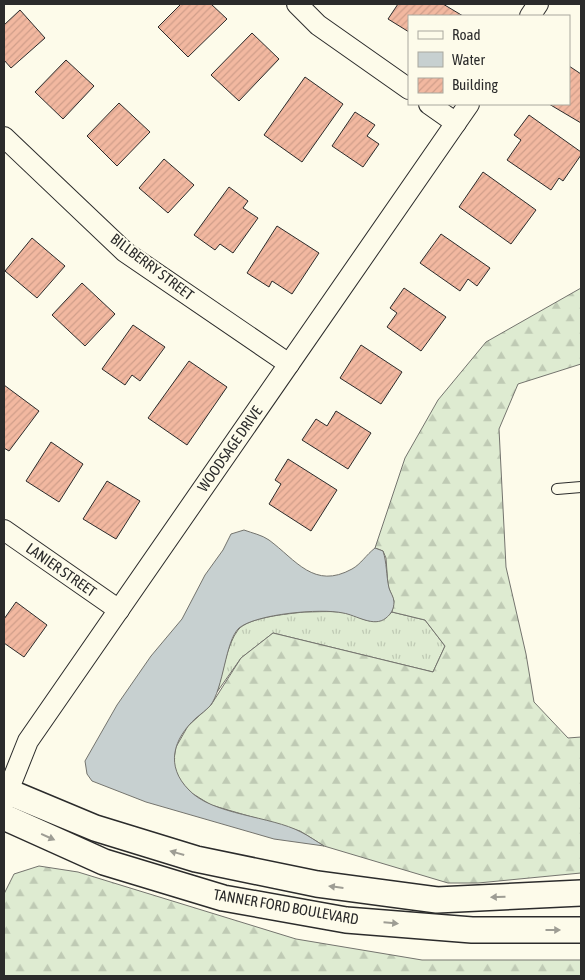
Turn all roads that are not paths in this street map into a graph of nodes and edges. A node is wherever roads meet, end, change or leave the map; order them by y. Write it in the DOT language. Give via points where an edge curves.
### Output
graph roads {
  1 [pos="297,4"];
  2 [pos="538,4"];
  3 [pos="531,15"];
  4 [pos="408,88"];
  5 [pos="430,105"];
  6 [pos="468,105"];
  7 [pos="456,123"];
  8 [pos="4,137"];
  9 [pos="289,364"];
  10 [pos="581,487"];
  11 [pos="557,489"];
  12 [pos="4,530"];
  13 [pos="119,610"];
  14 [pos="5,794"];
  15 [pos="4,817"];
  16 [pos="581,893"];
  17 [pos="581,930"];
  1 -- 4 [label="street" via="318,25"];
  2 -- 3 [label="street"];
  5 -- 7 [label="street"];
  6 -- 7 [label="street, WOODSAGE DRIVE"];
  7 -- 9 [label="street, WOODSAGE DRIVE"];
  8 -- 9 [label="street, BILLBERRY STREET" via="125,252"];
  9 -- 13 [label="street, WOODSAGE DRIVE"];
  10 -- 11 [label="lane"];
  12 -- 13 [label="street, LANIER STREET"];
  13 -- 14 [label="street, WOODSAGE DRIVE" via="28,741"];
  16 -- 14 [label="street, TANNER FORD BOULEVARD, one-way" via="437,900 317,884 196,859 95,828"];
  15 -- 17 [label="street, TANNER FORD BOULEVARD, one-way" via="104,862 223,898 346,920 472,930"];
}
